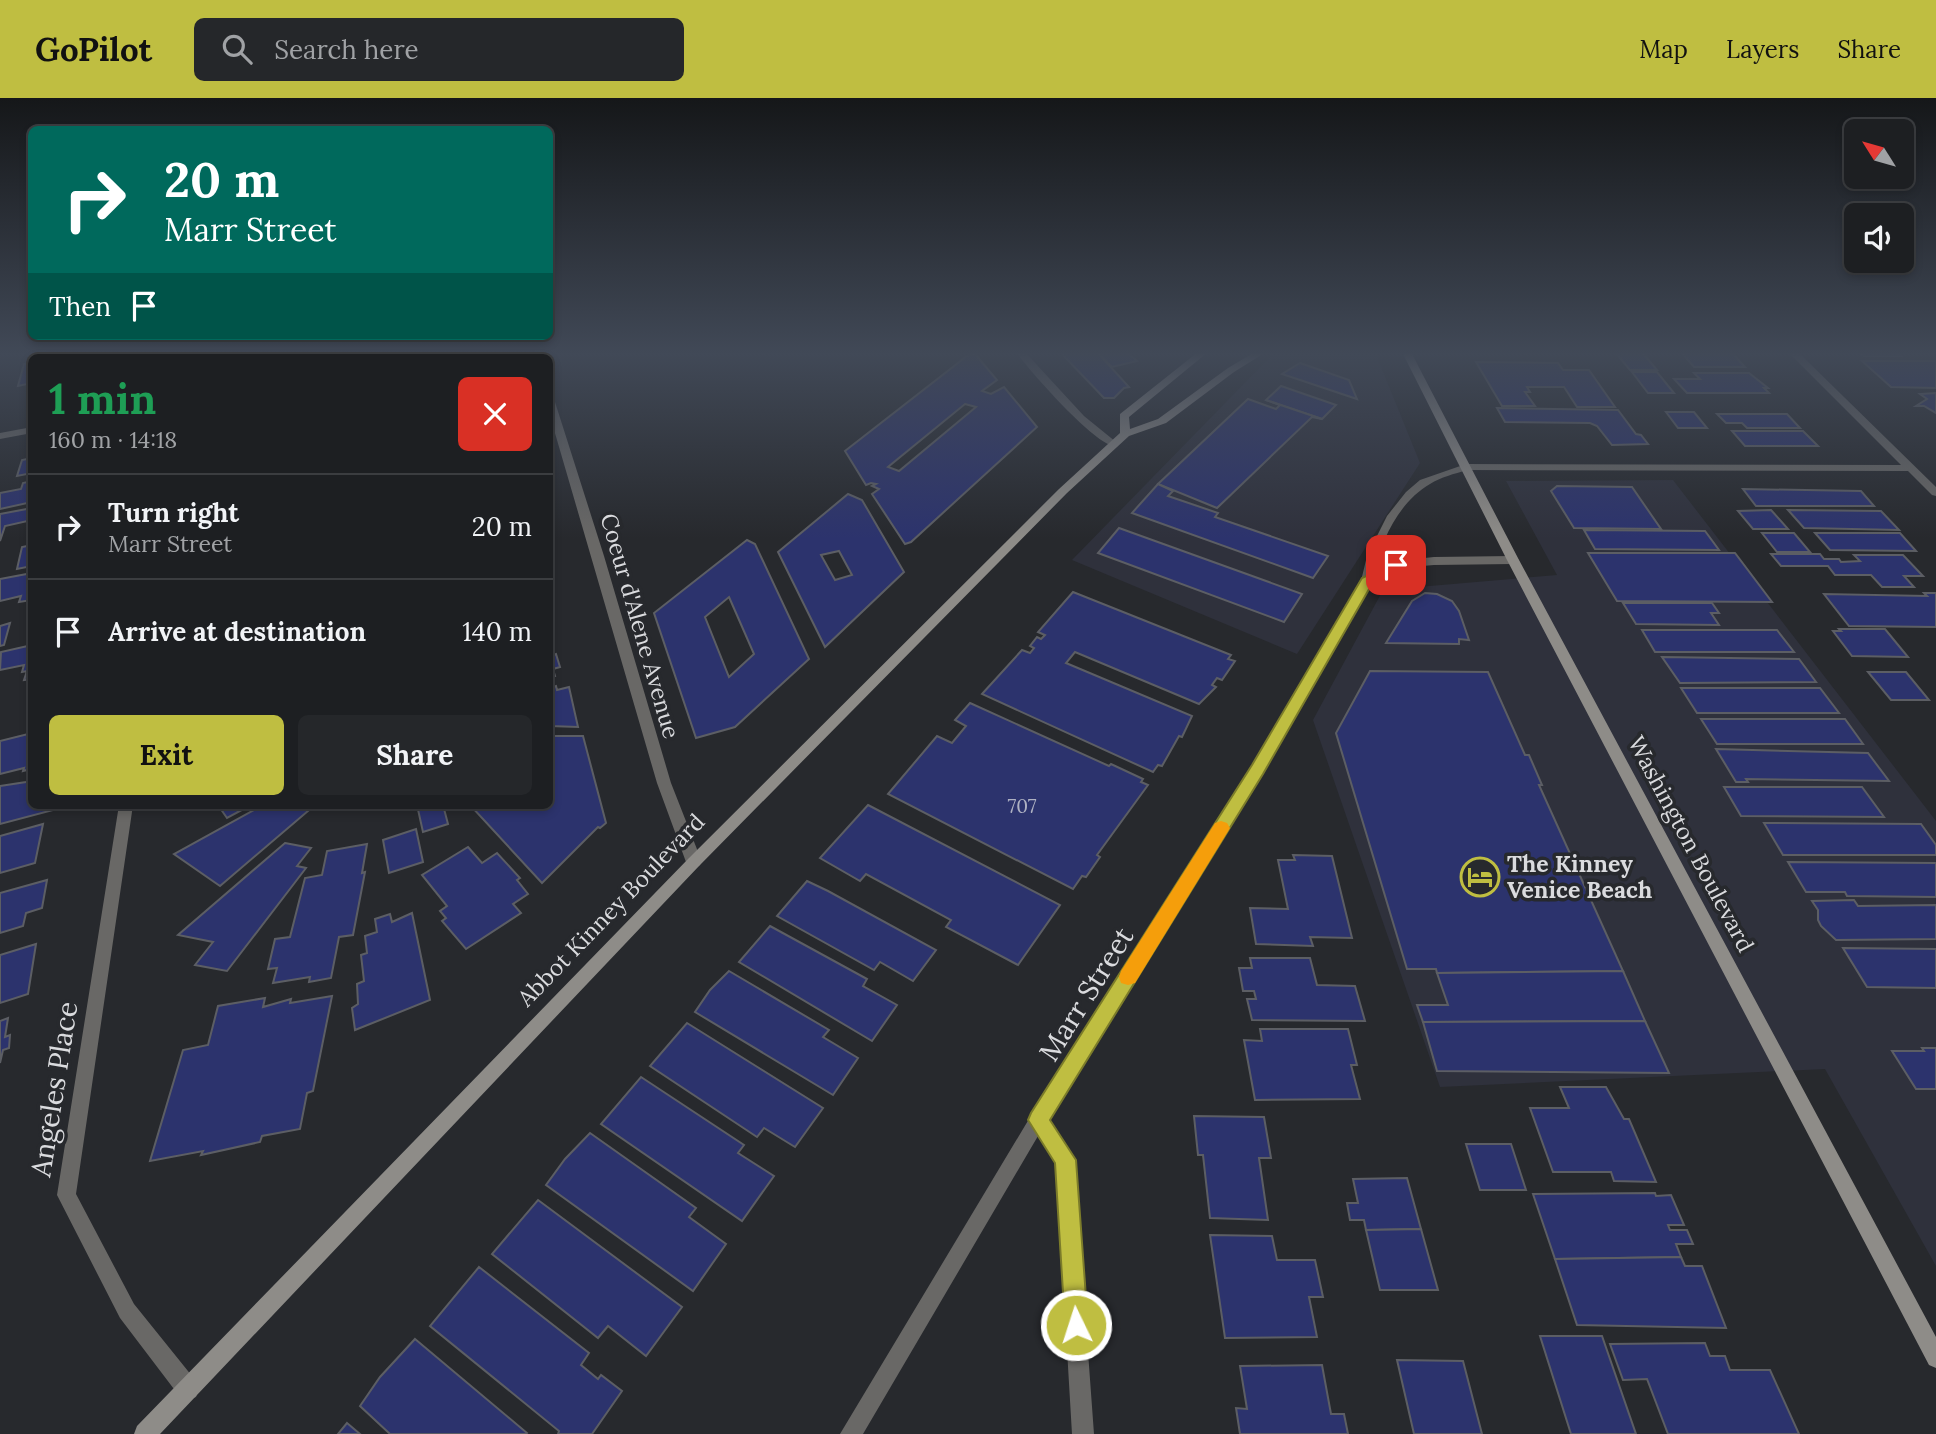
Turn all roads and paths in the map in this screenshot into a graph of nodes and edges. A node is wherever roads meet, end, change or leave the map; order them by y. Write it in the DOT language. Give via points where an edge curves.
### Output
graph roads {
  1 [pos="554,414"];
  2 [pos="1077,414"];
  3 [pos="1126,414"];
  4 [pos="1171,414"];
  5 [pos="1439,414"];
  6 [pos="1857,414"];
  7 [pos="28,431"];
  8 [pos="1125,434"];
  9 [pos="0,436"];
  10 [pos="1112,444"];
  11 [pos="1466,467"];
  12 [pos="1912,468"];
  13 [pos="1936,493"];
  14 [pos="1513,560"];
  15 [pos="1367,581"];
  16 [pos="125,809"];
  17 [pos="694,862"];
  18 [pos="1038,1120"];
  19 [pos="1936,1358"];
  20 [pos="188,1389"];
  21 [pos="145,1434"];
  22 [pos="850,1434"];
  23 [pos="1083,1434"];
  1 -- 17 [label="street, Coeur d'Alene Avenue" via="664,783"];
  2 -- 10 [label="street"];
  3 -- 8 [label="street, Abbot Kinney Boulevard"];
  4 -- 8 [label="street, Abbot Kinney Boulevard"];
  5 -- 11 [label="street, Washington Boulevard"];
  6 -- 12 [label="street"];
  7 -- 9 [label="street"];
  8 -- 10 [label="street, Abbot Kinney Boulevard"];
  10 -- 17 [label="street, Abbot Kinney Boulevard"];
  11 -- 12 [label="street, Marr Street"];
  11 -- 14 [label="street, Washington Boulevard"];
  11 -- 15 [label="street, Marr Street" via="1422,484 1409,495 1377,543 1368,563"];
  12 -- 13 [label="street"];
  14 -- 15 [label="street" via="1396,565"];
  14 -- 19 [label="street, Washington Boulevard"];
  15 -- 18 [label="street, Marr Street" via="1258,769"];
  16 -- 20 [label="street, Angeles Place" via="66,1195 127,1311"];
  17 -- 20 [label="street, Abbot Kinney Boulevard"];
  18 -- 22 [label="street, Marr Street"];
  18 -- 23 [label="street" via="1065,1160"];
  20 -- 21 [label="street, Abbot Kinney Boulevard"];
}
